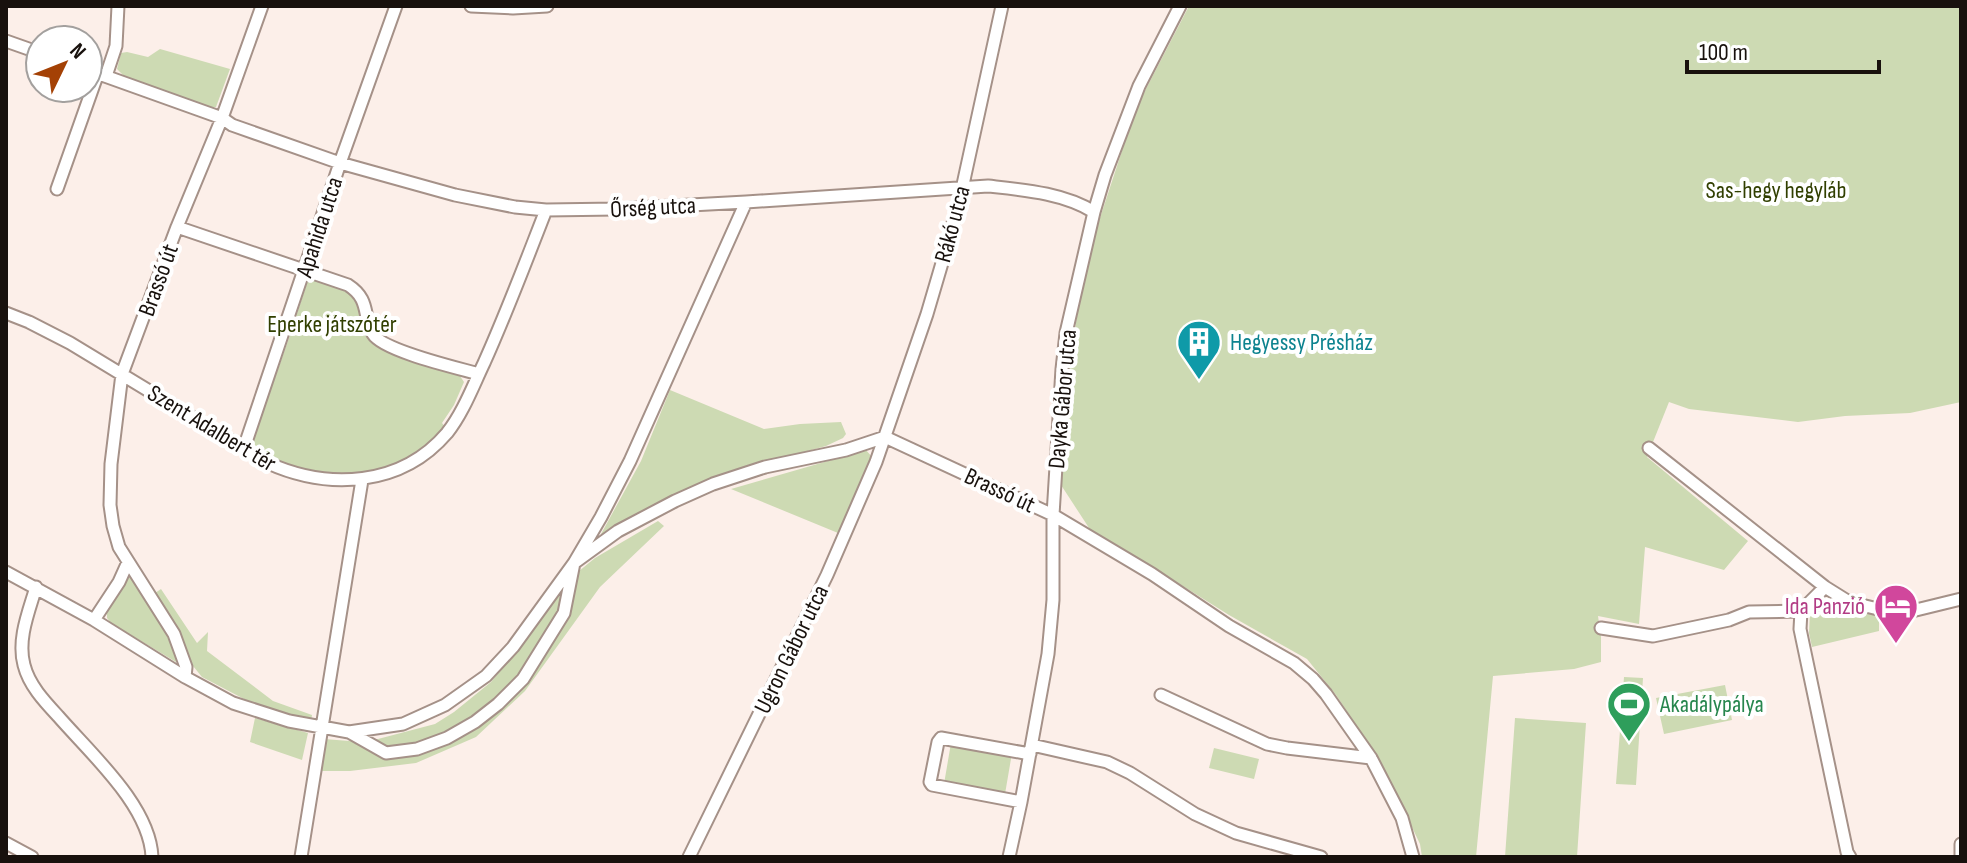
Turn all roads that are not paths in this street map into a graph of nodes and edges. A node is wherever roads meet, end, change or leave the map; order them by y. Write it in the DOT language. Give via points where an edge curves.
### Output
graph roads {
  1 [pos="118,6"];
  2 [pos="262,6"];
  3 [pos="396,6"];
  4 [pos="471,6"];
  5 [pos="547,6"];
  6 [pos="1002,6"];
  7 [pos="1180,6"];
  8 [pos="104,63"];
  9 [pos="104,76"];
  10 [pos="86,104"];
  11 [pos="222,118"];
  12 [pos="340,163"];
  13 [pos="57,189"];
  14 [pos="962,189"];
  15 [pos="746,202"];
  16 [pos="546,210"];
  17 [pos="1094,212"];
  18 [pos="177,227"];
  19 [pos="305,270"];
  20 [pos="6,313"];
  21 [pos="122,374"];
  22 [pos="479,374"];
  23 [pos="885,437"];
  24 [pos="244,448"];
  25 [pos="1649,448"];
  26 [pos="362,480"];
  27 [pos="1053,515"];
  28 [pos="128,562"];
  29 [pos="574,563"];
  30 [pos="6,572"];
  31 [pos="36,587"];
  32 [pos="1825,587"];
  33 [pos="1961,599"];
  34 [pos="1801,611"];
  35 [pos="94,620"];
  36 [pos="1601,628"];
  37 [pos="185,677"];
  38 [pos="1161,695"];
  39 [pos="320,728"];
  40 [pos="349,732"];
  41 [pos="1031,749"];
  42 [pos="1371,758"];
  43 [pos="1021,802"];
  44 [pos="6,843"];
  45 [pos="1961,844"];
  46 [pos="32,857"];
  47 [pos="152,857"];
  48 [pos="301,857"];
  49 [pos="689,857"];
  50 [pos="1009,857"];
  51 [pos="1321,857"];
  52 [pos="1413,857"];
  53 [pos="1850,857"];
  54 [pos="1961,857"];
  1 -- 8 [label="street" via="116,46"];
  2 -- 11 [label="street, Brassó út"];
  3 -- 12 [label="street, Apahida utca"];
  4 -- 5 [label="street"];
  6 -- 14 [label="street, Rákó utca"];
  7 -- 17 [label="street, Dayka Gábor utca" via="1139,86"];
  9 -- 11 [label="street, Őrség utca"];
  10 -- 13 [label="street"];
  11 -- 12 [label="street, Őrség utca"];
  11 -- 18 [label="street, Brassó út"];
  12 -- 16 [label="street, Őrség utca" via="470,199"];
  12 -- 19 [label="street, Apahida utca"];
  14 -- 15 [label="street, Őrség utca"];
  14 -- 17 [label="street, Őrség utca" via="988,186 1032,192"];
  14 -- 23 [label="street, Rákó utca"];
  15 -- 16 [label="street, Őrség utca"];
  15 -- 29 [label="street" via="630,461"];
  16 -- 22 [label="street, Szent Adalbert tér"];
  17 -- 27 [label="street, Dayka Gábor utca" via="1066,333"];
  18 -- 19 [label="street"];
  18 -- 21 [label="street, Brassó út"];
  19 -- 22 [label="street" via="360,294 378,341"];
  19 -- 24 [label="street, Apahida utca"];
  20 -- 21 [label="street, Szent Adalbert tér"];
  21 -- 24 [label="street, Szent Adalbert tér"];
  21 -- 28 [label="street, Brassó út" via="109,490 113,526"];
  22 -- 26 [label="street, Szent Adalbert tér" via="457,418 435,445 407,464"];
  23 -- 27 [label="street, Brassó út"];
  23 -- 29 [label="street" via="765,467 692,492 618,531"];
  23 -- 49 [label="street, Ugron Gábor utca" via="827,575"];
  24 -- 26 [label="street, Szent Adalbert tér" via="289,473"];
  25 -- 32 [label="street"];
  26 -- 39 [label="street"];
  27 -- 41 [label="street, Dayka Gábor utca" via="1051,628"];
  27 -- 42 [label="street, Brassó út" via="1294,663 1326,694"];
  28 -- 35 [label="street"];
  28 -- 37 [label="street, Brassó út" via="174,634"];
  29 -- 40 [label="street" via="499,664 468,690 403,724"];
  29 -- 40 [label="street" via="564,613 552,634 523,679 475,722 417,749 386,753"];
  30 -- 31 [label="street"];
  31 -- 35 [label="street"];
  31 -- 47 [label="street" via="22,647 31,682 135,806 149,834"];
  32 -- 33 [label="street" via="1849,602 1882,610 1916,610"];
  32 -- 34 [label="street"];
  34 -- 36 [label="street" via="1749,612 1653,636"];
  34 -- 53 [label="street" via="1801,635"];
  35 -- 37 [label="street"];
  37 -- 39 [label="street" via="243,707"];
  38 -- 42 [label="street" via="1267,744"];
  39 -- 40 [label="street"];
  39 -- 48 [label="street"];
  41 -- 43 [label="street, Dayka Gábor utca"];
  41 -- 43 [label="street" via="941,738 930,782"];
  41 -- 51 [label="street" via="1107,762 1236,833"];
  42 -- 52 [label="street, Brassó út" via="1402,818"];
  43 -- 50 [label="street, Dayka Gábor utca"];
  44 -- 46 [label="street"];
  45 -- 54 [label="street"];
}
